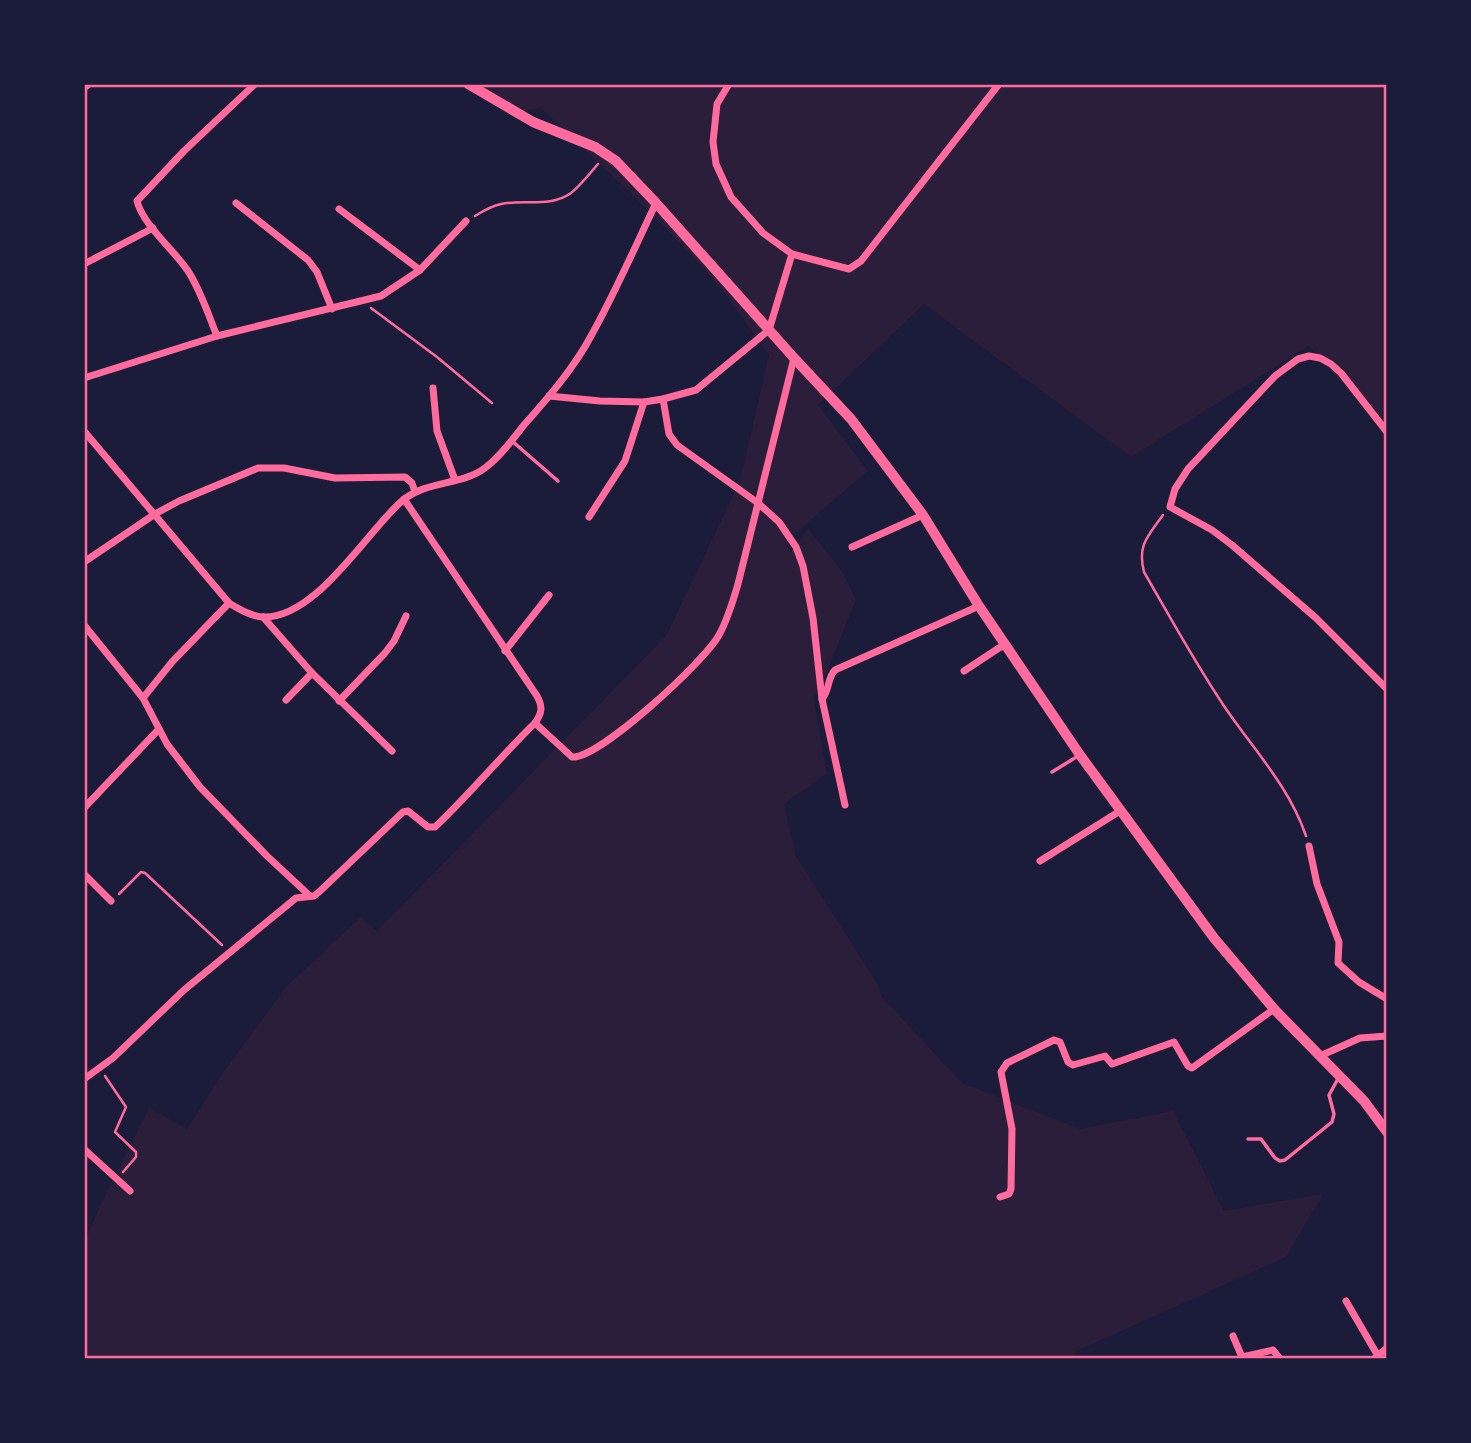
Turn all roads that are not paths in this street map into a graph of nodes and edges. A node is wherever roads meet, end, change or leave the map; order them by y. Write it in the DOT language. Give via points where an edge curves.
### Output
graph roads {
  1 [pos="89,84"];
  2 [pos="255,84"];
  3 [pos="468,84"];
  4 [pos="729,84"];
  5 [pos="999,84"];
  6 [pos="84,88"];
  7 [pos="236,203"];
  8 [pos="656,203"];
  9 [pos="338,209"];
  10 [pos="466,221"];
  11 [pos="153,228"];
  12 [pos="792,254"];
  13 [pos="84,264"];
  14 [pos="421,270"];
  15 [pos="332,309"];
  16 [pos="769,330"];
  17 [pos="217,336"];
  18 [pos="794,359"];
  19 [pos="84,378"];
  20 [pos="433,388"];
  21 [pos="549,396"];
  22 [pos="663,399"];
  23 [pos="644,402"];
  24 [pos="84,431"];
  25 [pos="1387,432"];
  26 [pos="512,440"];
  27 [pos="455,480"];
  28 [pos="558,481"];
  29 [pos="415,492"];
  30 [pos="404,499"];
  31 [pos="758,503"];
  32 [pos="155,514"];
  33 [pos="923,515"];
  34 [pos="589,517"];
  35 [pos="852,547"];
  36 [pos="84,562"];
  37 [pos="549,595"];
  38 [pos="229,603"];
  39 [pos="978,606"];
  40 [pos="406,616"];
  41 [pos="263,617"];
  42 [pos="84,625"];
  43 [pos="1005,644"];
  44 [pos="505,651"];
  45 [pos="964,671"];
  46 [pos="312,673"];
  47 [pos="1387,690"];
  48 [pos="143,698"];
  49 [pos="822,699"];
  50 [pos="286,701"];
  51 [pos="339,701"];
  52 [pos="535,723"];
  53 [pos="159,729"];
  54 [pos="392,751"];
  55 [pos="1080,755"];
  56 [pos="1052,772"];
  57 [pos="845,805"];
  58 [pos="84,808"];
  59 [pos="1120,811"];
  60 [pos="1309,846"];
  61 [pos="1040,860"];
  62 [pos="84,874"];
  63 [pos="311,896"];
  64 [pos="111,901"];
  65 [pos="1387,999"];
  66 [pos="1273,1009"];
  67 [pos="1387,1036"];
  68 [pos="1320,1056"];
  69 [pos="1340,1076"];
  70 [pos="84,1079"];
  71 [pos="1387,1132"];
  72 [pos="1248,1139"];
  73 [pos="84,1149"];
  74 [pos="130,1191"];
  75 [pos="1000,1197"];
  76 [pos="1346,1301"];
  77 [pos="1233,1336"];
  78 [pos="1387,1348"];
  79 [pos="1376,1357"];
  80 [pos="1280,1359"];
  1 -- 6 [label="street"];
  2 -- 11 [label="street" via="139,197 138,205"];
  3 -- 8 [label="street" via="533,122 606,154"];
  4 -- 12 [label="street" via="717,104 713,123 716,164 731,197 763,233"];
  5 -- 12 [label="street" via="855,266 842,268"];
  7 -- 15 [label="street" via="308,260"];
  8 -- 16 [label="street"];
  8 -- 21 [label="street" via="591,338"];
  9 -- 14 [label="street"];
  10 -- 14 [label="street"];
  11 -- 13 [label="street"];
  11 -- 17 [label="street" via="190,274"];
  12 -- 16 [label="street"];
  14 -- 15 [label="street" via="381,296"];
  15 -- 17 [label="street"];
  16 -- 18 [label="street"];
  16 -- 22 [label="street" via="696,390"];
  17 -- 19 [label="street"];
  18 -- 31 [label="street"];
  18 -- 33 [label="street" via="851,419"];
  20 -- 27 [label="street" via="437,431"];
  21 -- 23 [label="street"];
  21 -- 26 [label="street"];
  22 -- 23 [label="street"];
  22 -- 31 [label="street" via="677,445"];
  23 -- 34 [label="street" via="625,461"];
  24 -- 32 [label="street"];
  25 -- 47 [label="street" via="1331,364 1309,356 1298,359 1275,376 1188,469 1170,507 1232,545 1316,618"];
  26 -- 27 [label="street" via="485,469"];
  26 -- 28 [label="lane"];
  27 -- 29 [label="street"];
  29 -- 30 [label="street"];
  29 -- 32 [label="street" via="405,477 335,478 271,467 244,473"];
  30 -- 41 [label="street" via="335,576 299,605"];
  30 -- 44 [label="street"];
  31 -- 49 [label="street" via="788,533 803,566"];
  31 -- 52 [label="street" via="729,614 703,658 687,674 585,754 572,757"];
  32 -- 36 [label="street"];
  32 -- 38 [label="street"];
  33 -- 35 [label="street"];
  33 -- 39 [label="street"];
  37 -- 44 [label="street"];
  38 -- 41 [label="street"];
  38 -- 48 [label="street"];
  39 -- 43 [label="street"];
  39 -- 49 [label="street" via="835,670"];
  40 -- 51 [label="street" via="385,653"];
  41 -- 46 [label="street"];
  42 -- 48 [label="street"];
  43 -- 45 [label="street"];
  43 -- 55 [label="street"];
  44 -- 52 [label="street" via="541,704"];
  46 -- 50 [label="street"];
  46 -- 51 [label="street"];
  48 -- 53 [label="street"];
  49 -- 57 [label="street"];
  51 -- 54 [label="street"];
  52 -- 63 [label="street" via="435,827 403,812"];
  53 -- 58 [label="street"];
  53 -- 63 [label="street" via="200,787"];
  55 -- 56 [label="lane"];
  55 -- 59 [label="street"];
  59 -- 61 [label="street"];
  59 -- 66 [label="street" via="1213,938"];
  60 -- 65 [label="street" via="1317,884 1339,942 1338,963"];
  62 -- 64 [label="street"];
  63 -- 70 [label="street" via="296,898"];
  66 -- 68 [label="street"];
  66 -- 75 [label="street" via="1192,1068 1174,1042 1112,1064 1105,1056 1073,1065 1057,1040 1007,1063 1002,1068 1012,1129 1011,1179 1009,1194"];
  67 -- 68 [label="street" via="1360,1038"];
  68 -- 69 [label="street"];
  69 -- 71 [label="street"];
  69 -- 72 [label="lane" via="1329,1095 1332,1122 1285,1160 1275,1158 1261,1139"];
  73 -- 74 [label="street"];
  76 -- 79 [label="street"];
  77 -- 80 [label="street" via="1242,1357 1273,1350"];
  78 -- 79 [label="street"];
}
